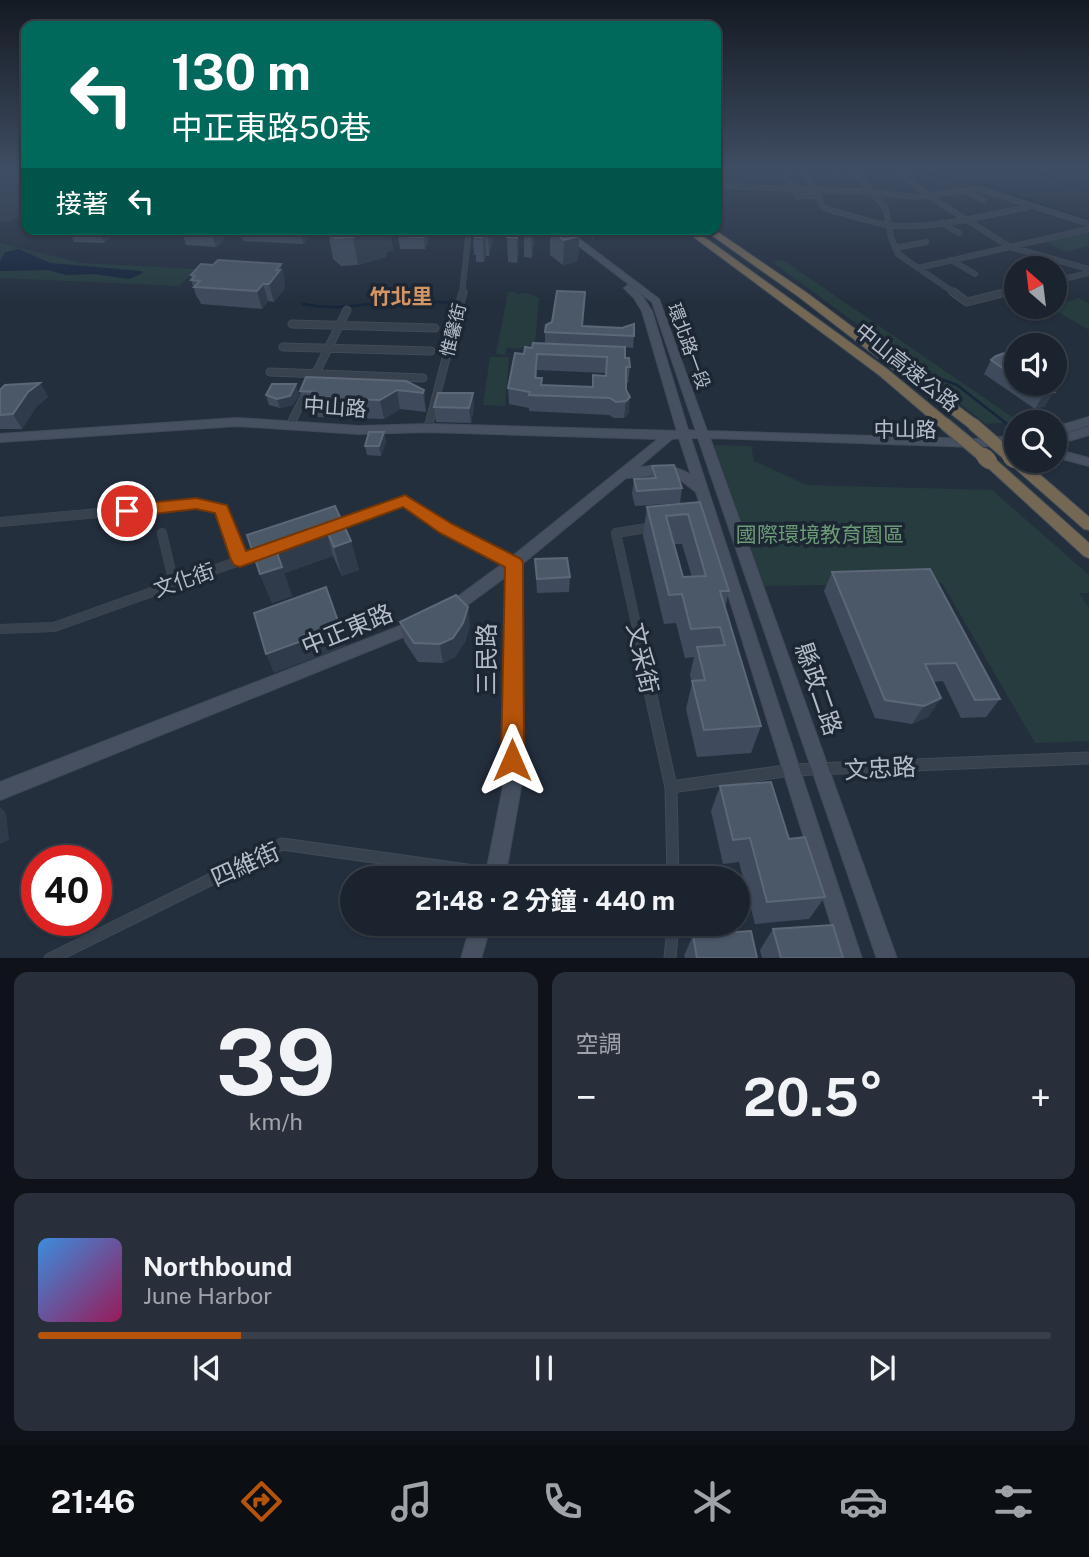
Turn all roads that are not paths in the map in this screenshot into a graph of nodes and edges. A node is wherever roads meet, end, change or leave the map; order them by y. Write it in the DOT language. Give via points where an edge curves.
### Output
graph roads {
  1 [pos="845,214"];
  2 [pos="887,214"];
  3 [pos="958,214"];
  4 [pos="993,214"];
  5 [pos="1052,214"];
  6 [pos="967,219"];
  7 [pos="941,223"];
  8 [pos="888,225"];
  9 [pos="1089,227"];
  10 [pos="959,233"];
  11 [pos="469,235"];
  12 [pos="558,235"];
  13 [pos="569,235"];
  14 [pos="695,235"];
  15 [pos="716,235"];
  16 [pos="926,242"];
  17 [pos="1010,247"];
  18 [pos="895,248"];
  19 [pos="951,260"];
  20 [pos="918,268"];
  21 [pos="1089,271"];
  22 [pos="975,274"];
  23 [pos="1068,277"];
  24 [pos="1004,293"];
  25 [pos="347,310"];
  26 [pos="292,324"];
  27 [pos="340,326"];
  28 [pos="435,328"];
  29 [pos="283,347"];
  30 [pos="328,349"];
  31 [pos="431,351"];
  32 [pos="270,372"];
  33 [pos="316,373"];
  34 [pos="423,378"];
  35 [pos="1089,421"];
  36 [pos="291,423"];
  37 [pos="1067,427"];
  38 [pos="428,428"];
  39 [pos="1089,431"];
  40 [pos="669,436"];
  41 [pos="0,438"];
  42 [pos="685,438"];
  43 [pos="1067,438"];
  44 [pos="706,439"];
  45 [pos="1004,441"];
  46 [pos="1004,446"];
  47 [pos="1004,454"];
  48 [pos="1067,457"];
  49 [pos="1089,463"];
  50 [pos="1036,473"];
  51 [pos="623,474"];
  52 [pos="703,494"];
  53 [pos="0,522"];
  54 [pos="1089,525"];
  55 [pos="664,526"];
  56 [pos="329,528"];
  57 [pos="162,533"];
  58 [pos="278,546"];
  59 [pos="1089,552"];
  60 [pos="240,560"];
  61 [pos="514,563"];
  62 [pos="174,584"];
  63 [pos="0,629"];
  64 [pos="1089,758"];
  65 [pos="792,770"];
  66 [pos="821,770"];
  67 [pos="671,787"];
  68 [pos="0,790"];
  69 [pos="429,866"];
  70 [pos="498,866"];
  71 [pos="673,866"];
  72 [pos="477,936"];
  73 [pos="672,936"];
  74 [pos="68,954"];
  75 [pos="50,958"];
  76 [pos="471,958"];
  77 [pos="670,958"];
  78 [pos="852,958"];
  79 [pos="887,958"];
  1 -- 8 [label="street"];
  2 -- 8 [label="street"];
  3 -- 6 [label="street"];
  4 -- 6 [label="street"];
  5 -- 9 [label="street"];
  6 -- 7 [label="street"];
  6 -- 17 [label="street"];
  7 -- 8 [label="street"];
  7 -- 10 [label="street"];
  8 -- 18 [label="street"];
  9 -- 17 [label="street"];
  11 -- 38 [label="street, 惟馨街" via="465,284"];
  12 -- 42 [label="street, 環北路一段" via="643,302"];
  13 -- 44 [label="street, 環北路一段" via="656,301"];
  14 -- 59 [label="highway, 中山高速公路, bridge" via="862,356 989,461"];
  15 -- 46 [label="highway, 中山高速公路, bridge"];
  16 -- 18 [label="street"];
  17 -- 19 [label="street"];
  17 -- 21 [label="street"];
  18 -- 20 [label="street"];
  19 -- 20 [label="street"];
  19 -- 22 [label="street"];
  20 -- 24 [label="street" via="967,302"];
  21 -- 23 [label="street"];
  25 -- 27 [label="street"];
  26 -- 27 [label="street"];
  27 -- 28 [label="street"];
  27 -- 30 [label="street"];
  29 -- 30 [label="street"];
  30 -- 31 [label="street"];
  30 -- 33 [label="street"];
  32 -- 33 [label="street"];
  33 -- 34 [label="street"];
  33 -- 36 [label="street"];
  35 -- 37 [label="street"];
  36 -- 38 [label="street, 中山路" via="359,430"];
  36 -- 41 [label="street, 中山路" via="237,422"];
  38 -- 40 [label="street, 中山路"];
  39 -- 43 [label="street"];
  40 -- 42 [label="street, 中山路"];
  40 -- 51 [label="street, 中正東路"];
  42 -- 44 [label="street, 中山路"];
  42 -- 52 [label="street"];
  44 -- 45 [label="street, 中山路"];
  44 -- 47 [label="street, 中山路"];
  44 -- 66 [label="street, 縣政二路"];
  48 -- 49 [label="street"];
  50 -- 54 [label="highway, 中山高速公路"];
  51 -- 52 [label="street" via="655,468 683,474"];
  51 -- 61 [label="street, 中正東路"];
  52 -- 65 [label="street" via="706,520"];
  53 -- 60 [label="street" via="196,504 221,509"];
  55 -- 67 [label="street, 文采街" via="616,533"];
  56 -- 61 [label="street" via="405,500 446,528"];
  57 -- 62 [label="street"];
  58 -- 60 [label="street, 文化街"];
  60 -- 62 [label="street, 文化街"];
  61 -- 68 [label="street, 中正東路" via="449,610 399,634"];
  61 -- 70 [label="street, 三民路" via="512,787"];
  62 -- 63 [label="street, 文化街" via="54,626"];
  64 -- 66 [label="street, 文忠路"];
  65 -- 66 [label="street, 文忠路"];
  65 -- 67 [label="street, 文忠路"];
  65 -- 78 [label="street"];
  66 -- 79 [label="street, 縣政二路"];
  67 -- 71 [label="street, 文采街"];
  69 -- 74 [label="street, 四維街" via="282,844"];
  72 -- 76 [label="street"];
  73 -- 77 [label="street"];
  74 -- 75 [label="street, 四維街"];
}
